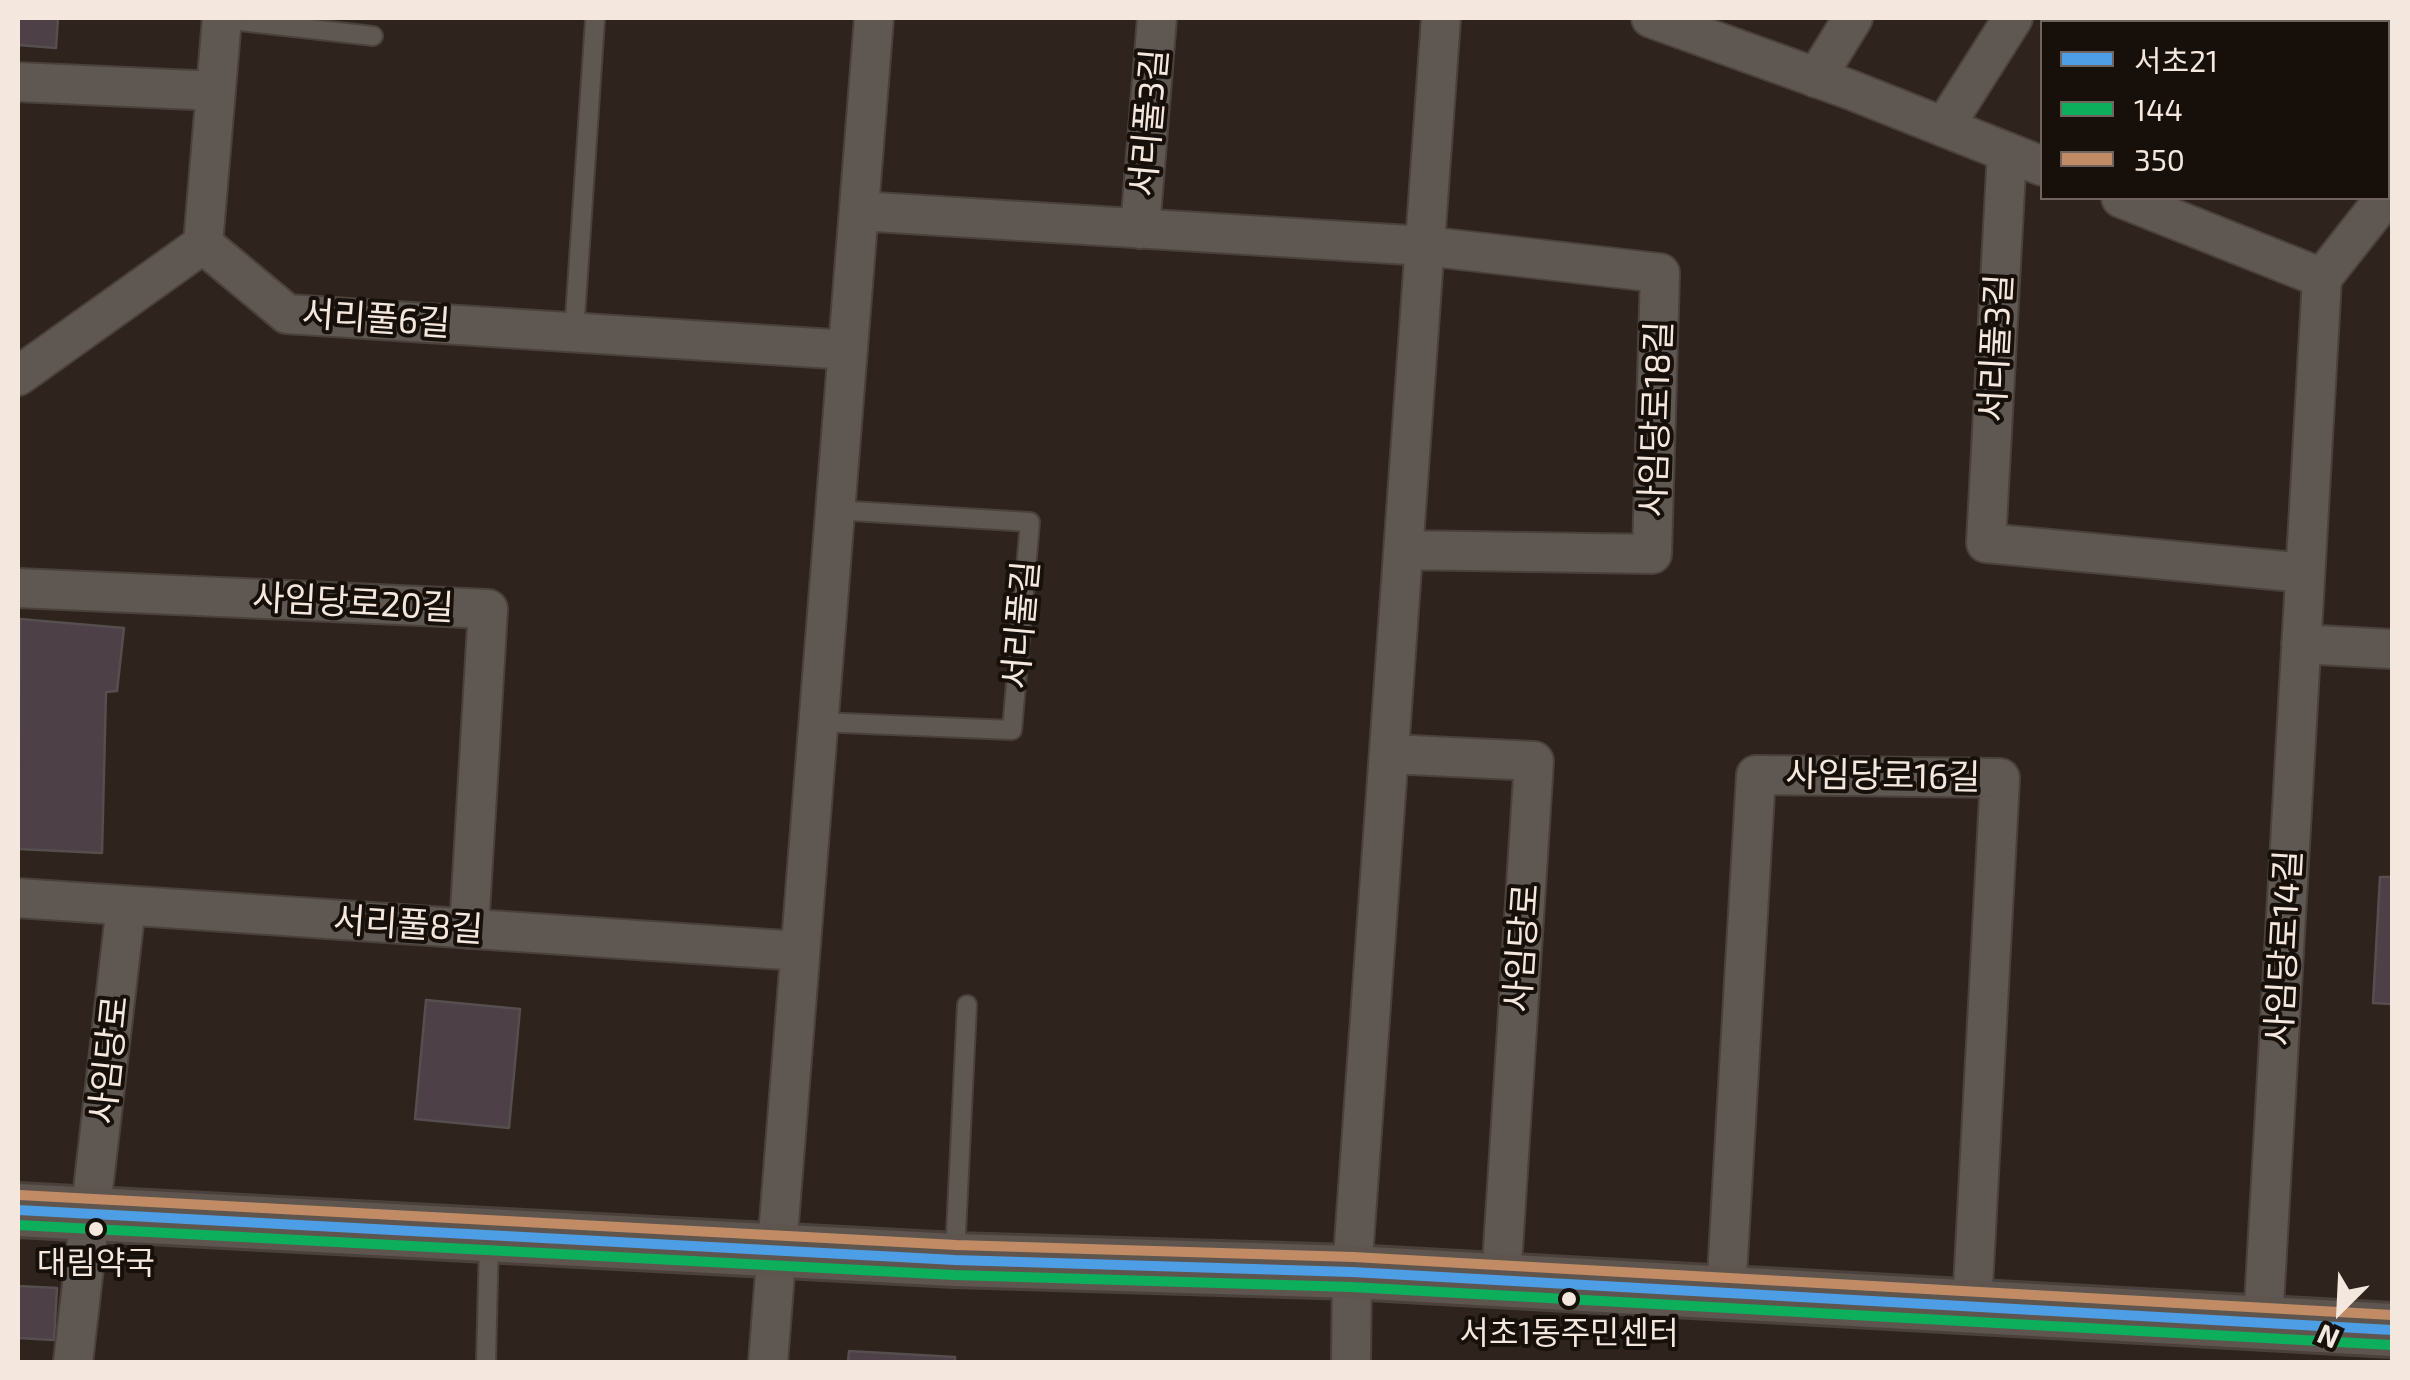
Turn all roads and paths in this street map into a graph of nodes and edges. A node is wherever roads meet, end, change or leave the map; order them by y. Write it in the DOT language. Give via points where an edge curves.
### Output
graph roads {
  1 [pos="222,18"];
  2 [pos="874,18"];
  3 [pos="1157,18"];
  4 [pos="1441,18"];
  5 [pos="1651,18"];
  6 [pos="1853,18"];
  7 [pos="2013,18"];
  8 [pos="595,20"];
  9 [pos="373,36"];
  10 [pos="1816,78"];
  11 [pos="18,82"];
  12 [pos="216,92"];
  13 [pos="1944,127"];
  14 [pos="2007,152"];
  15 [pos="2040,165"];
  16 [pos="2126,200"];
  17 [pos="2383,200"];
  18 [pos="858,211"];
  19 [pos="1140,229"];
  20 [pos="203,244"];
  21 [pos="1424,246"];
  22 [pos="2322,278"];
  23 [pos="574,332"];
  24 [pos="848,350"];
  25 [pos="18,376"];
  26 [pos="834,510"];
  27 [pos="1404,550"];
  28 [pos="2305,573"];
  29 [pos="18,588"];
  30 [pos="2301,644"];
  31 [pos="2392,649"];
  32 [pos="818,722"];
  33 [pos="1390,754"];
  34 [pos="18,898"];
  35 [pos="126,906"];
  36 [pos="469,929"];
  37 [pos="799,951"];
  38 [pos="967,1005"];
  39 [pos="18,1210"];
  40 [pos="92,1214"];
  41 [pos="489,1234"];
  42 [pos="775,1249"];
  43 [pos="954,1260"];
  44 [pos="1352,1272"];
  45 [pos="1500,1280"];
  46 [pos="1726,1293"];
  47 [pos="1972,1306"];
  48 [pos="2263,1323"];
  49 [pos="2392,1330"];
  50 [pos="73,1362"];
  51 [pos="486,1362"];
  52 [pos="768,1362"];
  53 [pos="1351,1362"];
  1 -- 9 [label="lane"];
  1 -- 12 [label="street"];
  2 -- 18 [label="street"];
  3 -- 19 [label="street, 서리풀3길"];
  4 -- 21 [label="street"];
  5 -- 10 [label="street"];
  6 -- 10 [label="street"];
  7 -- 13 [label="street"];
  8 -- 23 [label="lane"];
  10 -- 13 [label="street"];
  11 -- 12 [label="street"];
  12 -- 20 [label="street"];
  13 -- 14 [label="street"];
  14 -- 15 [label="street"];
  14 -- 28 [label="street, 서리풀3길" via="1986,544"];
  16 -- 22 [label="street"];
  17 -- 22 [label="street"];
  18 -- 19 [label="street, 사임당로18길"];
  18 -- 24 [label="street"];
  19 -- 21 [label="street, 사임당로18길"];
  20 -- 23 [label="street, 서리풀6길" via="286,314"];
  20 -- 25 [label="street"];
  21 -- 27 [label="street"];
  21 -- 27 [label="street, 사임당로18길" via="1660,272 1652,554"];
  22 -- 28 [label="street, 사임당로14길"];
  23 -- 24 [label="street, 서리풀6길"];
  24 -- 26 [label="street"];
  26 -- 32 [label="street"];
  26 -- 32 [label="lane, 서리풀길" via="1030,522 1012,730"];
  27 -- 33 [label="street"];
  28 -- 30 [label="street, 사임당로14길"];
  29 -- 36 [label="street, 사임당로20길" via="488,609"];
  30 -- 31 [label="street"];
  30 -- 48 [label="street, 사임당로14길"];
  32 -- 37 [label="street"];
  33 -- 44 [label="street"];
  33 -- 45 [label="street, 사임당로" via="1534,761"];
  34 -- 35 [label="street, 서리풀8길"];
  35 -- 36 [label="street, 서리풀8길"];
  35 -- 40 [label="street, 사임당로"];
  36 -- 37 [label="street, 서리풀8길"];
  37 -- 42 [label="street"];
  38 -- 43 [label="lane"];
  39 -- 40 [label="main road"];
  40 -- 41 [label="main road"];
  40 -- 50 [label="street, 사임당로"];
  41 -- 42 [label="main road"];
  41 -- 51 [label="lane"];
  42 -- 43 [label="main road"];
  42 -- 52 [label="street"];
  43 -- 44 [label="main road"];
  44 -- 45 [label="main road"];
  44 -- 53 [label="street"];
  45 -- 46 [label="main road"];
  46 -- 47 [label="main road"];
  46 -- 47 [label="street, 사임당로16길" via="1756,775 2000,778"];
  47 -- 48 [label="main road"];
  48 -- 49 [label="main road"];
}
